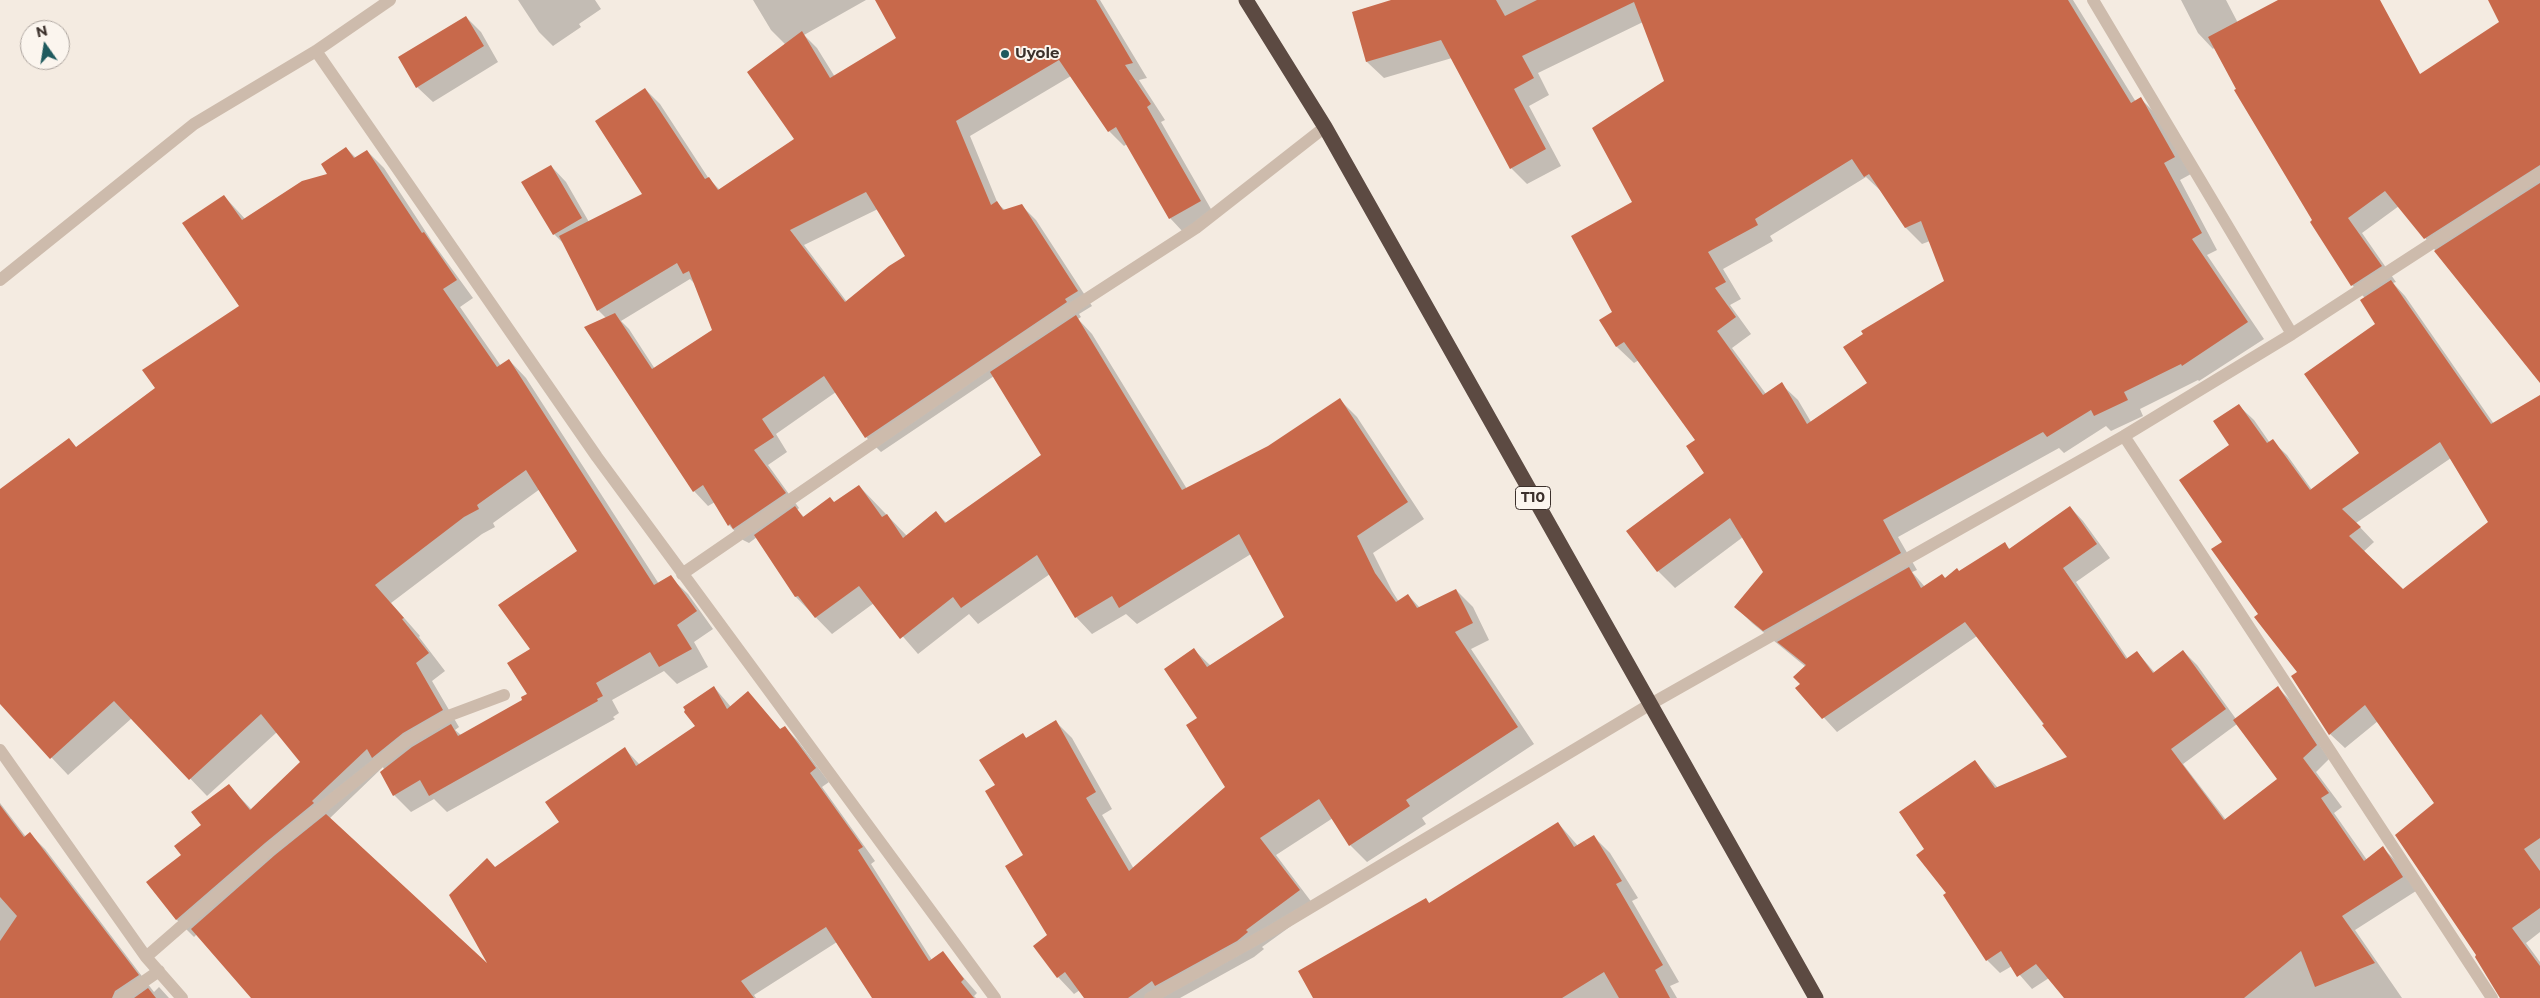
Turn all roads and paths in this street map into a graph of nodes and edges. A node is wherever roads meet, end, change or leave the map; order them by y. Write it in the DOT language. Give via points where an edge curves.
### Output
graph roads {
  1 [pos="390,0"];
  2 [pos="1246,0"];
  3 [pos="2093,0"];
  4 [pos="316,51"];
  5 [pos="1325,127"];
  6 [pos="2540,173"];
  7 [pos="0,280"];
  8 [pos="2292,334"];
  9 [pos="2124,436"];
  10 [pos="682,574"];
  11 [pos="504,695"];
  12 [pos="1649,705"];
  13 [pos="0,750"];
  14 [pos="146,957"];
  15 [pos="159,971"];
  16 [pos="120,998"];
  17 [pos="182,998"];
  18 [pos="994,998"];
  19 [pos="1150,998"];
  20 [pos="1816,998"];
  21 [pos="2492,998"];
  1 -- 4 [label="street"];
  2 -- 5 [label="highway, T10"];
  3 -- 8 [label="street"];
  4 -- 7 [label="street" via="194,124"];
  4 -- 10 [label="street" via="597,457"];
  5 -- 10 [label="street" via="1196,228 1017,344"];
  5 -- 12 [label="highway, T10"];
  6 -- 8 [label="street"];
  8 -- 9 [label="street"];
  9 -- 12 [label="street"];
  9 -- 21 [label="street"];
  10 -- 18 [label="street"];
  11 -- 14 [label="street" via="448,716 407,740 270,849"];
  12 -- 19 [label="street" via="1273,930"];
  12 -- 20 [label="highway, T10"];
  13 -- 14 [label="street"];
  14 -- 15 [label="street"];
  15 -- 16 [label="street"];
  15 -- 17 [label="street"];
}
